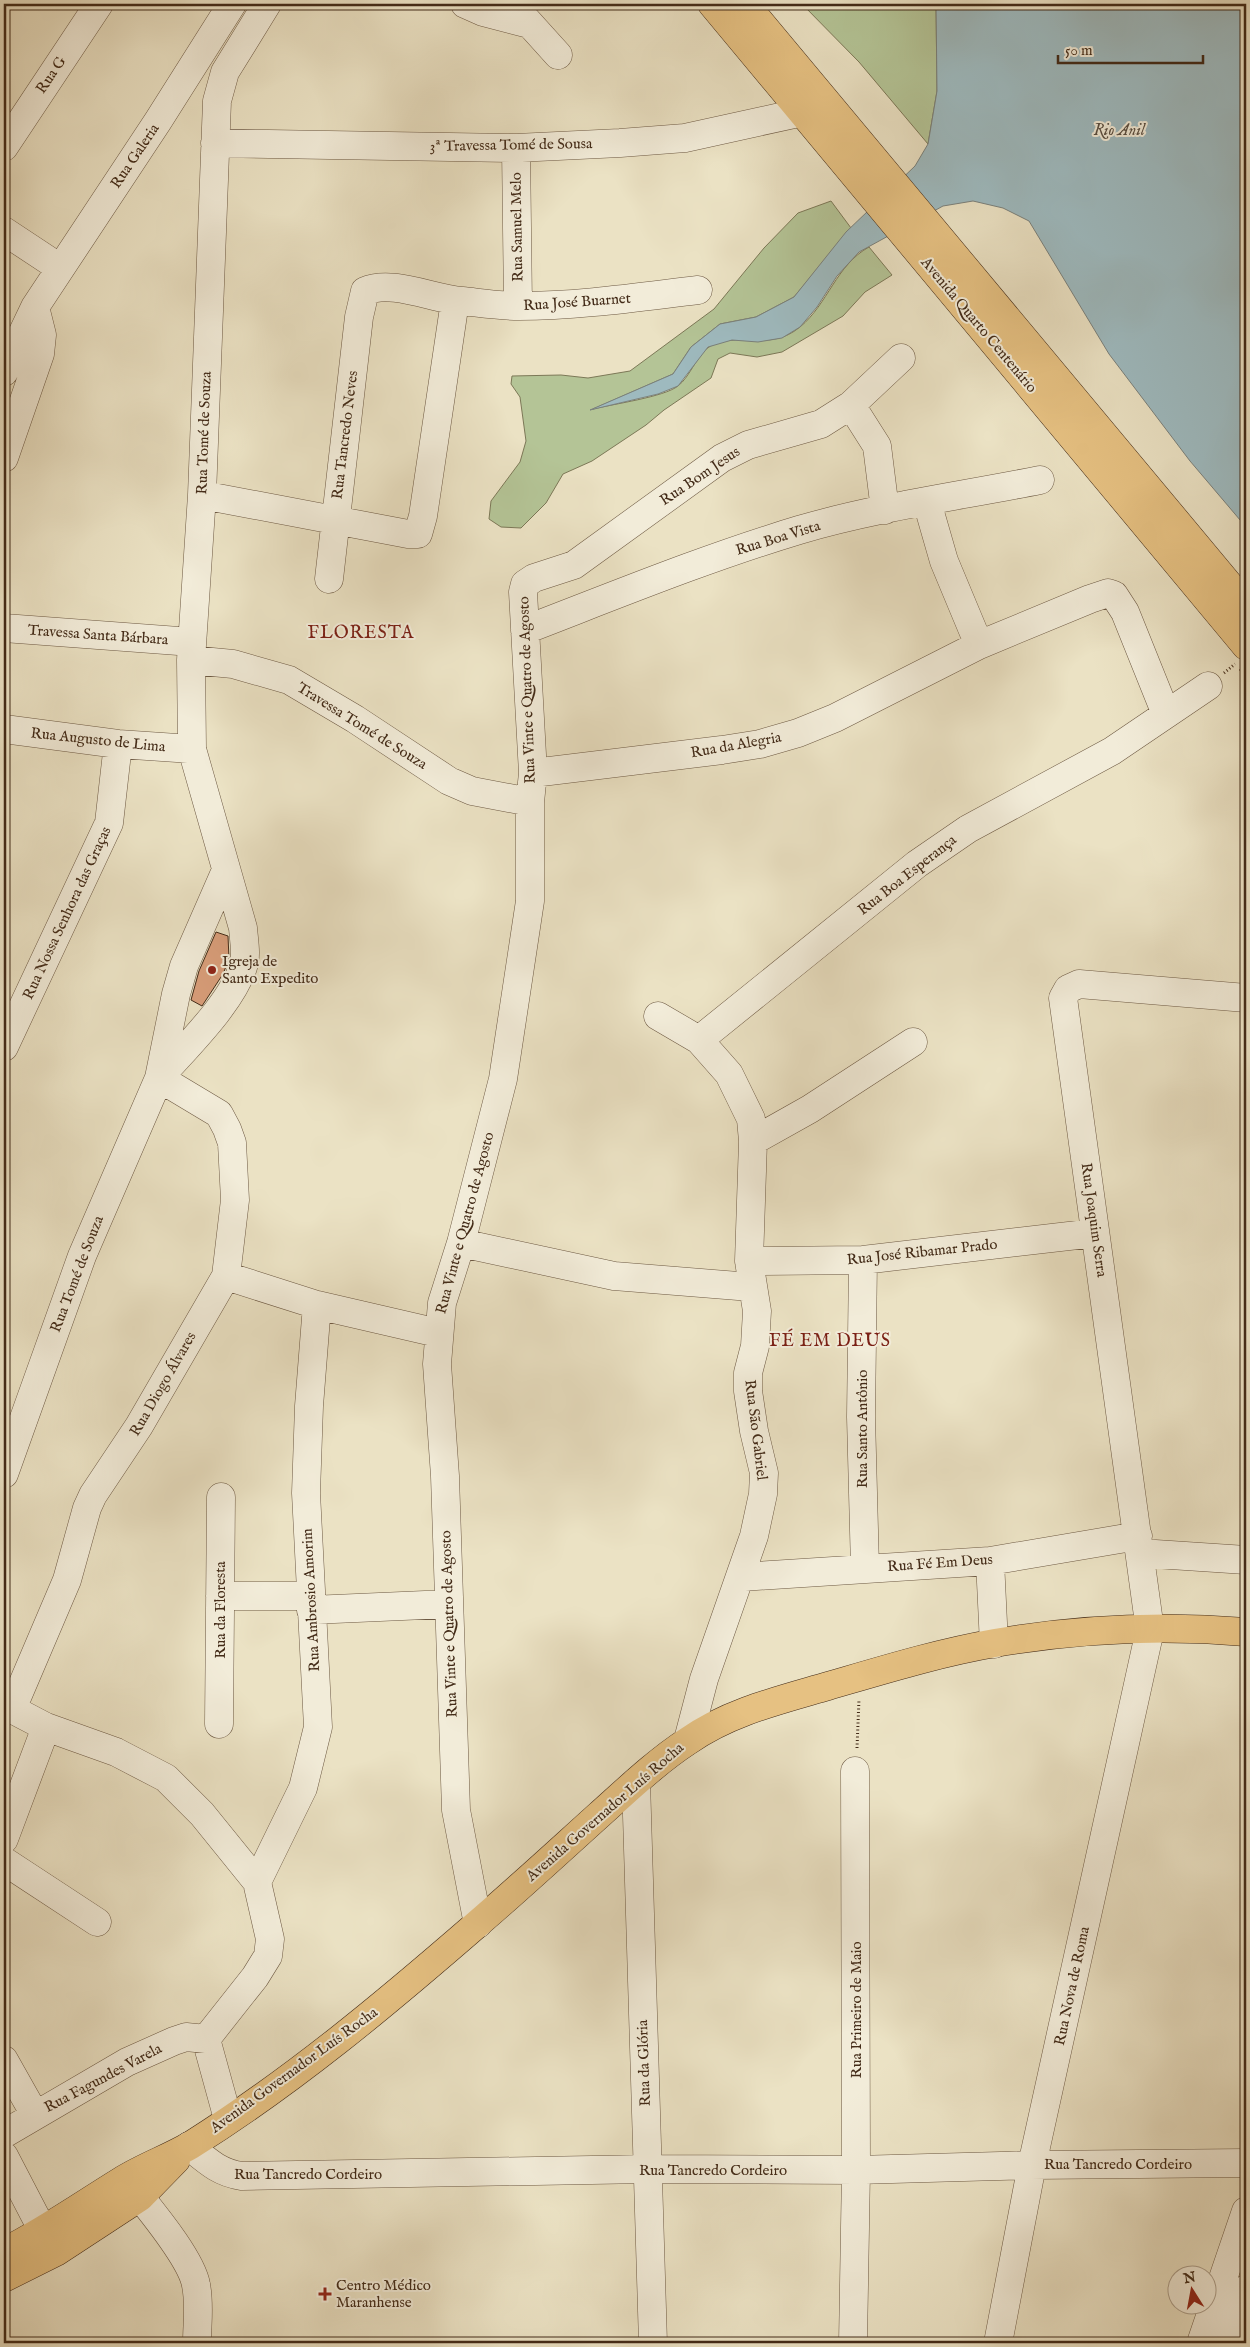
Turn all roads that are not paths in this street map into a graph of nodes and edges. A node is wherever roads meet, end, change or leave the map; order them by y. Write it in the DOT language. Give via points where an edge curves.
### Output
graph roads {
  1 [pos="99,4"];
  2 [pos="232,4"];
  3 [pos="267,4"];
  4 [pos="464,4"];
  5 [pos="712,4"];
  6 [pos="745,4"];
  7 [pos="520,14"];
  8 [pos="558,55"];
  9 [pos="803,112"];
  10 [pos="215,143"];
  11 [pos="4,146"];
  12 [pos="516,148"];
  13 [pos="861,161"];
  14 [pos="4,230"];
  15 [pos="943,262"];
  16 [pos="60,268"];
  17 [pos="698,290"];
  18 [pos="365,291"];
  19 [pos="455,301"];
  20 [pos="518,306"];
  21 [pos="35,307"];
  22 [pos="901,358"];
  23 [pos="4,372"];
  24 [pos="851,405"];
  25 [pos="4,458"];
  26 [pos="1040,480"];
  27 [pos="202,495"];
  28 [pos="927,502"];
  29 [pos="885,510"];
  30 [pos="334,520"];
  31 [pos="329,579"];
  32 [pos="525,584"];
  33 [pos="1246,605"];
  34 [pos="4,628"];
  35 [pos="525,630"];
  36 [pos="979,645"];
  37 [pos="1246,646"];
  38 [pos="192,651"];
  39 [pos="1208,686"];
  40 [pos="1166,714"];
  41 [pos="4,729"];
  42 [pos="118,744"];
  43 [pos="192,749"];
  44 [pos="533,773"];
  45 [pos="530,802"];
  46 [pos="226,870"];
  47 [pos="1246,998"];
  48 [pos="658,1016"];
  49 [pos="699,1040"];
  50 [pos="914,1042"];
  51 [pos="4,1047"];
  52 [pos="159,1078"];
  53 [pos="753,1141"];
  54 [pos="1095,1232"];
  55 [pos="461,1242"];
  56 [pos="863,1260"];
  57 [pos="750,1274"];
  58 [pos="226,1276"];
  59 [pos="317,1305"];
  60 [pos="438,1333"];
  61 [pos="4,1474"];
  62 [pos="221,1497"];
  63 [pos="1139,1545"];
  64 [pos="1246,1560"];
  65 [pos="990,1561"];
  66 [pos="864,1568"];
  67 [pos="741,1576"];
  68 [pos="220,1596"];
  69 [pos="311,1603"];
  70 [pos="448,1604"];
  71 [pos="1150,1630"];
  72 [pos="1246,1632"];
  73 [pos="994,1644"];
  74 [pos="8,1707"];
  75 [pos="219,1724"];
  76 [pos="46,1727"];
  77 [pos="688,1740"];
  78 [pos="855,1771"];
  79 [pos="636,1782"];
  80 [pos="4,1839"];
  81 [pos="4,1861"];
  82 [pos="258,1882"];
  83 [pos="97,1922"];
  84 [pos="478,1924"];
  85 [pos="206,2039"];
  86 [pos="4,2060"];
  87 [pos="35,2115"];
  88 [pos="228,2120"];
  89 [pos="4,2134"];
  90 [pos="189,2146"];
  91 [pos="4,2156"];
  92 [pos="1246,2164"];
  93 [pos="1032,2165"];
  94 [pos="647,2169"];
  95 [pos="856,2170"];
  96 [pos="140,2197"];
  97 [pos="1246,2211"];
  98 [pos="43,2232"];
  99 [pos="4,2252"];
  100 [pos="4,2278"];
  101 [pos="1246,2289"];
  102 [pos="197,2343"];
  103 [pos="653,2343"];
  104 [pos="853,2343"];
  105 [pos="998,2343"];
  106 [pos="1201,2343"];
  107 [pos="1227,2343"];
  1 -- 11 [label="street, Rua G"];
  2 -- 16 [label="street, Rua Galeria"];
  3 -- 10 [label="street, Rua Tomé de Souza" via="219,87"];
  4 -- 7 [label="street" via="483,12"];
  5 -- 9 [label="main road, Avenida Quarto Centenário"];
  6 -- 13 [label="main road, Avenida Quarto Centenário"];
  7 -- 8 [label="street"];
  9 -- 12 [label="street, 3ª Travessa Tomé de Sousa" via="685,138"];
  9 -- 13 [label="main road, Avenida Quarto Centenário"];
  10 -- 12 [label="street, 3ª Travessa Tomé de Sousa"];
  10 -- 27 [label="street, Rua Tomé de Souza"];
  12 -- 20 [label="street, Rua Samuel Melo"];
  13 -- 15 [label="main road, Avenida Quarto Centenário"];
  14 -- 16 [label="street"];
  15 -- 33 [label="main road, Avenida Quarto Centenário"];
  15 -- 37 [label="main road, Avenida Quarto Centenário"];
  16 -- 21 [label="street, Rua Galeria"];
  17 -- 20 [label="street, Rua José Buarnet" via="593,303"];
  18 -- 19 [label="street, Rua José Buarnet" via="389,287"];
  18 -- 30 [label="street, Rua Tancredo Neves"];
  19 -- 20 [label="street, Rua José Buarnet"];
  19 -- 30 [label="street" via="419,531 414,535"];
  21 -- 23 [label="street, Rua Galeria"];
  21 -- 25 [label="street" via="42,335 40,354"];
  22 -- 24 [label="street, Rua Bom Jesus"];
  24 -- 29 [label="street" via="877,446"];
  24 -- 32 [label="street, Rua Bom Jesus" via="821,424 748,445 722,458 574,565"];
  26 -- 28 [label="street, Rua Boa Vista"];
  27 -- 30 [label="street"];
  27 -- 38 [label="street, Rua Tomé de Souza"];
  28 -- 29 [label="street, Rua Boa Vista"];
  28 -- 36 [label="street" via="944,561"];
  29 -- 35 [label="street, Rua Boa Vista" via="800,530 722,555"];
  30 -- 31 [label="street, Rua Tancredo Neves"];
  32 -- 35 [label="street, Rua Vinte e Quatro de Agosto" via="522,599"];
  34 -- 38 [label="street, Travessa Santa Bárbara"];
  35 -- 44 [label="street, Rua Vinte e Quatro de Agosto"];
  36 -- 40 [label="street, Rua da Alegria" via="1090,599 1114,595 1122,607"];
  36 -- 44 [label="street, Rua da Alegria" via="835,718 760,744"];
  38 -- 43 [label="street, Rua Tomé de Souza"];
  38 -- 45 [label="street, Travessa Tomé de Souza" via="288,680 355,719 449,781 472,791"];
  39 -- 40 [label="street, Rua Boa Esperança"];
  40 -- 49 [label="street, Rua Boa Esperança" via="1112,751 968,829 917,864"];
  41 -- 42 [label="street, Rua Augusto de Lima"];
  42 -- 43 [label="street, Rua Augusto de Lima"];
  42 -- 51 [label="street, Rua Nossa Senhora das Graças" via="109,823"];
  43 -- 46 [label="street, Rua Tomé de Souza"];
  44 -- 45 [label="street, Rua Vinte e Quatro de Agosto"];
  45 -- 55 [label="street, Rua Vinte e Quatro de Agosto" via="530,901 504,1069"];
  46 -- 52 [label="street, Rua Tomé de Souza" via="184,966"];
  46 -- 52 [label="street, Rua Tomé de Souza" via="243,928 244,967 220,1008"];
  47 -- 54 [label="street, Rua Joaquim Serra" via="1079,984 1068,989 1063,1004"];
  48 -- 49 [label="street, Rua São Gabriel"];
  49 -- 53 [label="street, Rua São Gabriel" via="729,1074 751,1119"];
  50 -- 53 [label="street" via="810,1109"];
  52 -- 58 [label="street, Rua Diogo Álvares" via="219,1114 232,1143 235,1200"];
  52 -- 61 [label="street, Rua Tomé de Souza" via="82,1256"];
  53 -- 57 [label="street, Rua São Gabriel"];
  54 -- 56 [label="street, Rua José Ribamar Prado"];
  54 -- 63 [label="street, Rua Joaquim Serra"];
  55 -- 57 [label="street, Rua José Ribamar Prado" via="614,1276"];
  55 -- 60 [label="street, Rua Vinte e Quatro de Agosto" via="442,1303"];
  56 -- 57 [label="street, Rua José Ribamar Prado"];
  56 -- 66 [label="street, Rua Santo Antônio" via="861,1417"];
  57 -- 67 [label="street, Rua São Gabriel" via="757,1311 748,1390 764,1473 754,1536"];
  58 -- 59 [label="street"];
  58 -- 74 [label="street, Rua Diogo Álvares" via="139,1426 93,1495 67,1580"];
  59 -- 60 [label="street"];
  59 -- 69 [label="street, Rua Ambrosio Amorim" via="306,1493"];
  60 -- 70 [label="street, Rua Vinte e Quatro de Agosto"];
  62 -- 68 [label="street, Rua da Floresta"];
  63 -- 64 [label="street, Rua Fé Em Deus"];
  63 -- 65 [label="street, Rua Fé Em Deus"];
  63 -- 71 [label="street, Rua Joaquim Serra"];
  65 -- 66 [label="street, Rua Fé Em Deus"];
  65 -- 73 [label="street"];
  66 -- 67 [label="street, Rua Fé Em Deus"];
  67 -- 77 [label="street, Rua São Gabriel" via="704,1679"];
  68 -- 69 [label="street"];
  68 -- 75 [label="street, Rua da Floresta"];
  69 -- 70 [label="street"];
  69 -- 82 [label="street, Rua Ambrosio Amorim" via="318,1727 302,1788"];
  70 -- 84 [label="street, Rua Vinte e Quatro de Agosto" via="456,1810"];
  71 -- 72 [label="main road, Avenida Governador Luís Rocha"];
  71 -- 73 [label="main road, Avenida Governador Luís Rocha" via="1044,1637"];
  71 -- 93 [label="street, Rua Nova de Roma"];
  73 -- 77 [label="main road, Avenida Governador Luís Rocha" via="940,1655 760,1706"];
  74 -- 76 [label="street"];
  76 -- 80 [label="street"];
  76 -- 82 [label="street" via="116,1752 166,1778 202,1814"];
  77 -- 79 [label="main road, Avenida Governador Luís Rocha"];
  78 -- 95 [label="street, Rua Primeiro de Maio"];
  79 -- 84 [label="main road, Avenida Governador Luís Rocha"];
  79 -- 94 [label="street, Rua da Glória"];
  81 -- 83 [label="street"];
  82 -- 85 [label="street" via="270,1938 268,1956"];
  84 -- 88 [label="main road, Avenida Governador Luís Rocha" via="358,2026"];
  85 -- 87 [label="street, Rua Fagundes Varela" via="186,2037 174,2040 127,2062"];
  85 -- 88 [label="street"];
  86 -- 87 [label="street"];
  87 -- 89 [label="street, Rua Fagundes Varela"];
  88 -- 90 [label="main road, Avenida Governador Luís Rocha"];
  90 -- 94 [label="street, Rua Tancredo Cordeiro" via="218,2170 242,2176"];
  90 -- 96 [label="main road, Avenida Governador Luís Rocha"];
  90 -- 98 [label="main road, Avenida Governador Luís Rocha" via="124,2179"];
  91 -- 98 [label="street"];
  92 -- 93 [label="street, Rua Tancredo Cordeiro"];
  93 -- 95 [label="street, Rua Tancredo Cordeiro"];
  93 -- 105 [label="street, Rua Nova de Roma"];
  94 -- 95 [label="street, Rua Tancredo Cordeiro"];
  94 -- 103 [label="street, Rua da Glória"];
  95 -- 104 [label="street, Rua Primeiro de Maio"];
  96 -- 100 [label="main road, Avenida Governador Luís Rocha" via="56,2252"];
  96 -- 102 [label="street" via="168,2232 195,2278"];
  97 -- 106 [label="street"];
  98 -- 99 [label="main road, Avenida Governador Luís Rocha"];
  101 -- 107 [label="street"];
}
